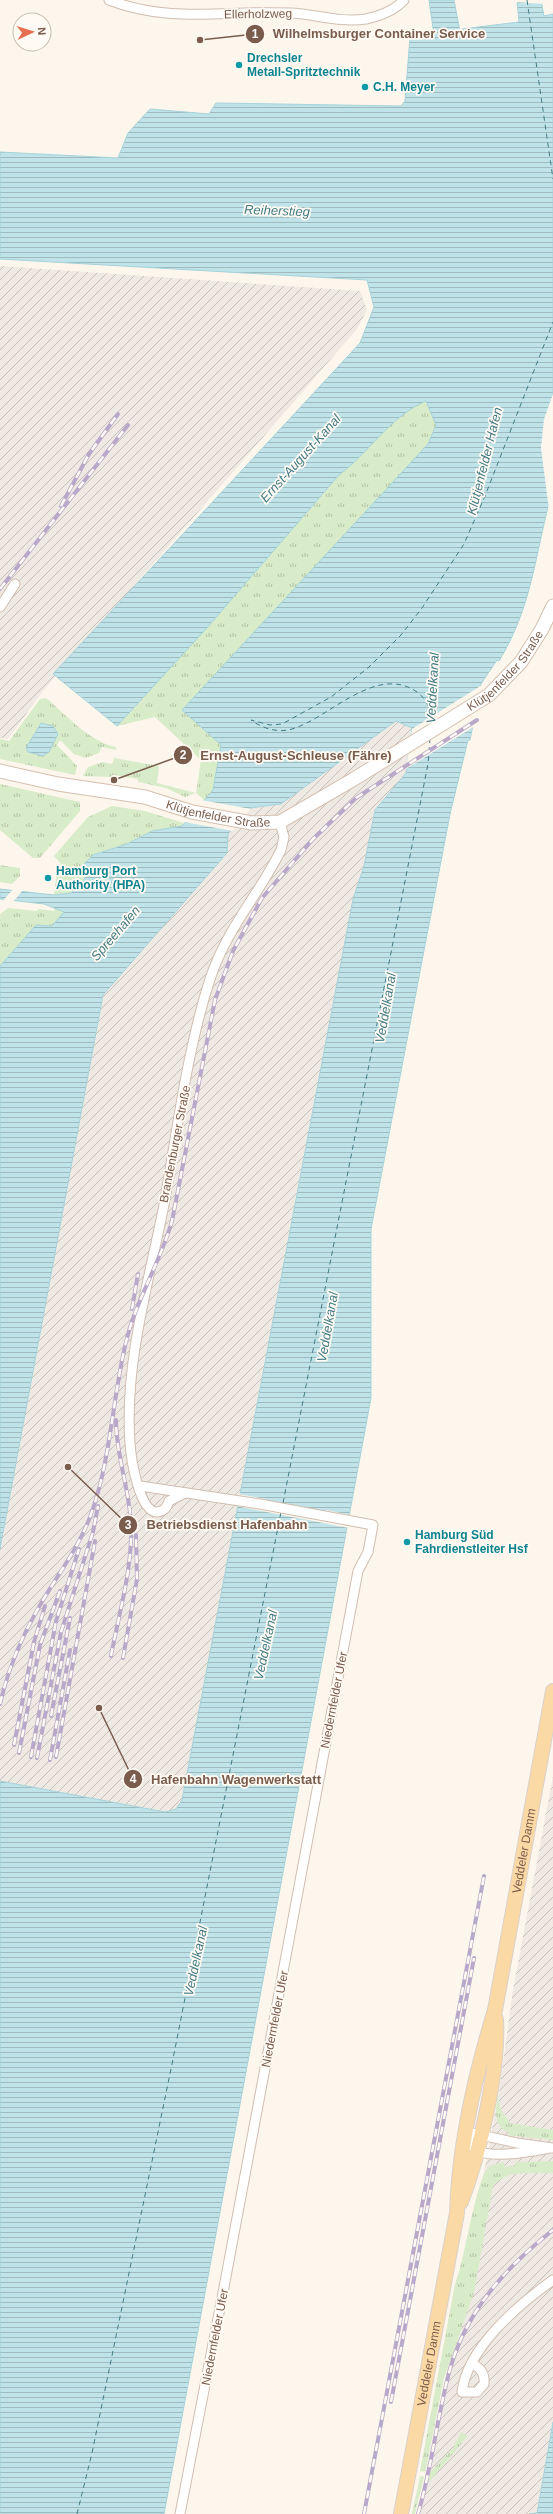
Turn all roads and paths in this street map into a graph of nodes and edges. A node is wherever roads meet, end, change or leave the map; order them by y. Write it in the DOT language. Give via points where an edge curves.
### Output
graph roads {
  1 [pos="108,0"];
  2 [pos="404,0"];
  3 [pos="15,584"];
  4 [pos="553,606"];
  5 [pos="0,607"];
  6 [pos="0,772"];
  7 [pos="280,822"];
  8 [pos="140,1486"];
  9 [pos="164,1489"];
  10 [pos="186,1493"];
  11 [pos="169,1500"];
  12 [pos="553,1691"];
  13 [pos="495,2010"];
  14 [pos="467,2132"];
  15 [pos="481,2135"];
  16 [pos="552,2148"];
  17 [pos="477,2150"];
  18 [pos="457,2213"];
  19 [pos="553,2280"];
  20 [pos="472,2363"];
  21 [pos="180,2514"];
  22 [pos="402,2514"];
  1 -- 2 [label="street, Ellerholzweg" via="143,10 182,16 279,12 343,20 382,14"];
  3 -- 5 [label="street"];
  4 -- 7 [label="street, Klütjenfelder Straße" via="521,662 505,681 481,701"];
  6 -- 7 [label="street, Klütjenfelder Straße" via="145,797 192,812 242,821"];
  7 -- 8 [label="street, Brandenburger Straße" via="284,837 281,850 228,934 210,979 195,1035 134,1356 128,1422 131,1457"];
  8 -- 9 [label="street"];
  8 -- 11 [label="street, Brandenburger Straße" via="142,1500 148,1509 154,1512 161,1512 167,1507"];
  9 -- 10 [label="street"];
  9 -- 11 [label="street"];
  10 -- 11 [label="street, Brandenburger Straße"];
  10 -- 21 [label="street, Niedernfelder Ufer" via="373,1525 368,1552 358,1570"];
  12 -- 13 [label="main road, Veddeler Damm"];
  13 -- 14 [label="main road, Veddeler Damm" via="485,2042"];
  13 -- 15 [label="main road, Veddeler Damm" via="497,2044"];
  14 -- 15 [label="street"];
  14 -- 17 [label="street" via="470,2142"];
  14 -- 18 [label="main road, Veddeler Damm" via="458,2172"];
  15 -- 16 [label="street"];
  15 -- 17 [label="main road, Veddeler Damm"];
  16 -- 17 [label="street" via="499,2154"];
  17 -- 18 [label="main road, Veddeler Damm" via="472,2175"];
  18 -- 22 [label="main road, Veddeler Damm"];
  19 -- 20 [label="street" via="528,2298 497,2329"];
}
